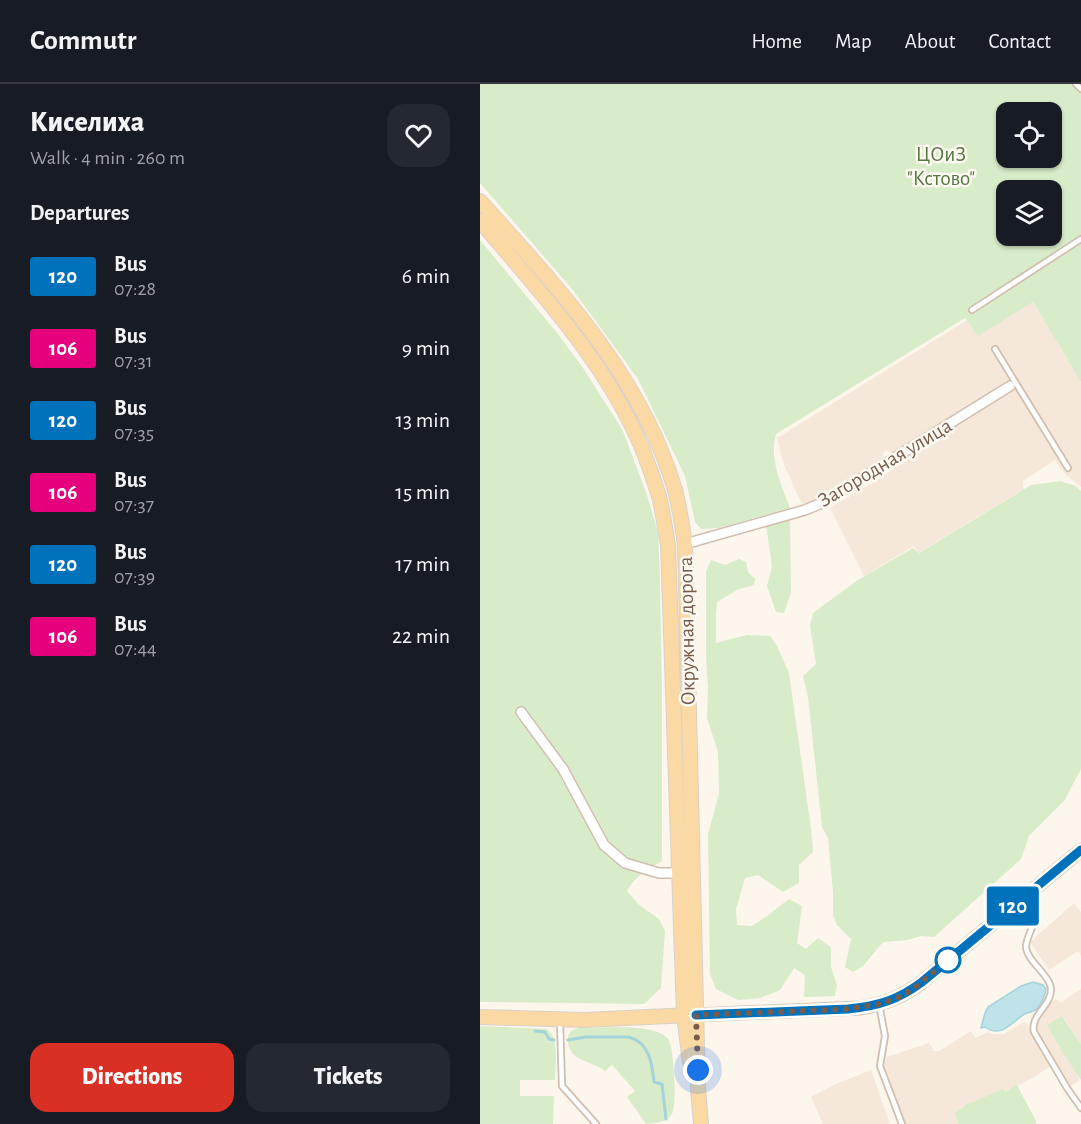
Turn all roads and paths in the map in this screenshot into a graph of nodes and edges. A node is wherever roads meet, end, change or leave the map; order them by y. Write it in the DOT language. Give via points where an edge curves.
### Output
graph roads {
  1 [pos="1076,84"];
  2 [pos="1081,89"];
  3 [pos="480,201"];
  4 [pos="480,221"];
  5 [pos="1081,239"];
  6 [pos="972,310"];
  7 [pos="995,349"];
  8 [pos="1013,385"];
  9 [pos="1068,468"];
  10 [pos="685,544"];
  11 [pos="521,712"];
  12 [pos="1081,850"];
  13 [pos="679,873"];
  14 [pos="1018,902"];
  15 [pos="879,1004"];
  16 [pos="690,1015"];
  17 [pos="480,1017"];
  18 [pos="560,1020"];
  19 [pos="1081,1108"];
  20 [pos="596,1124"];
  21 [pos="701,1124"];
  22 [pos="902,1124"];
  1 -- 2 [label="lane"];
  3 -- 10 [label="main road, Окружная дорога" via="554,283 629,384 657,440 675,492"];
  4 -- 13 [label="main road, Окружная дорога" via="584,347 615,394 642,447 659,496 668,545"];
  5 -- 6 [label="lane"];
  7 -- 8 [label="lane"];
  8 -- 9 [label="lane"];
  8 -- 10 [label="street, Загородная улица" via="813,507"];
  10 -- 16 [label="main road, Окружная дорога"];
  11 -- 13 [label="street" via="563,769 604,845 625,863 659,873"];
  12 -- 14 [label="main road"];
  13 -- 16 [label="main road, Окружная дорога"];
  14 -- 15 [label="main road" via="913,989"];
  14 -- 19 [label="lane" via="1034,923 1027,951 1051,991 1034,1021 1034,1032"];
  15 -- 16 [label="main road" via="848,1009"];
  15 -- 22 [label="lane" via="885,1036 880,1066"];
  16 -- 18 [label="main road"];
  16 -- 21 [label="main road, Окружная дорога"];
  17 -- 18 [label="main road"];
  18 -- 20 [label="lane" via="561,1086"];
}
